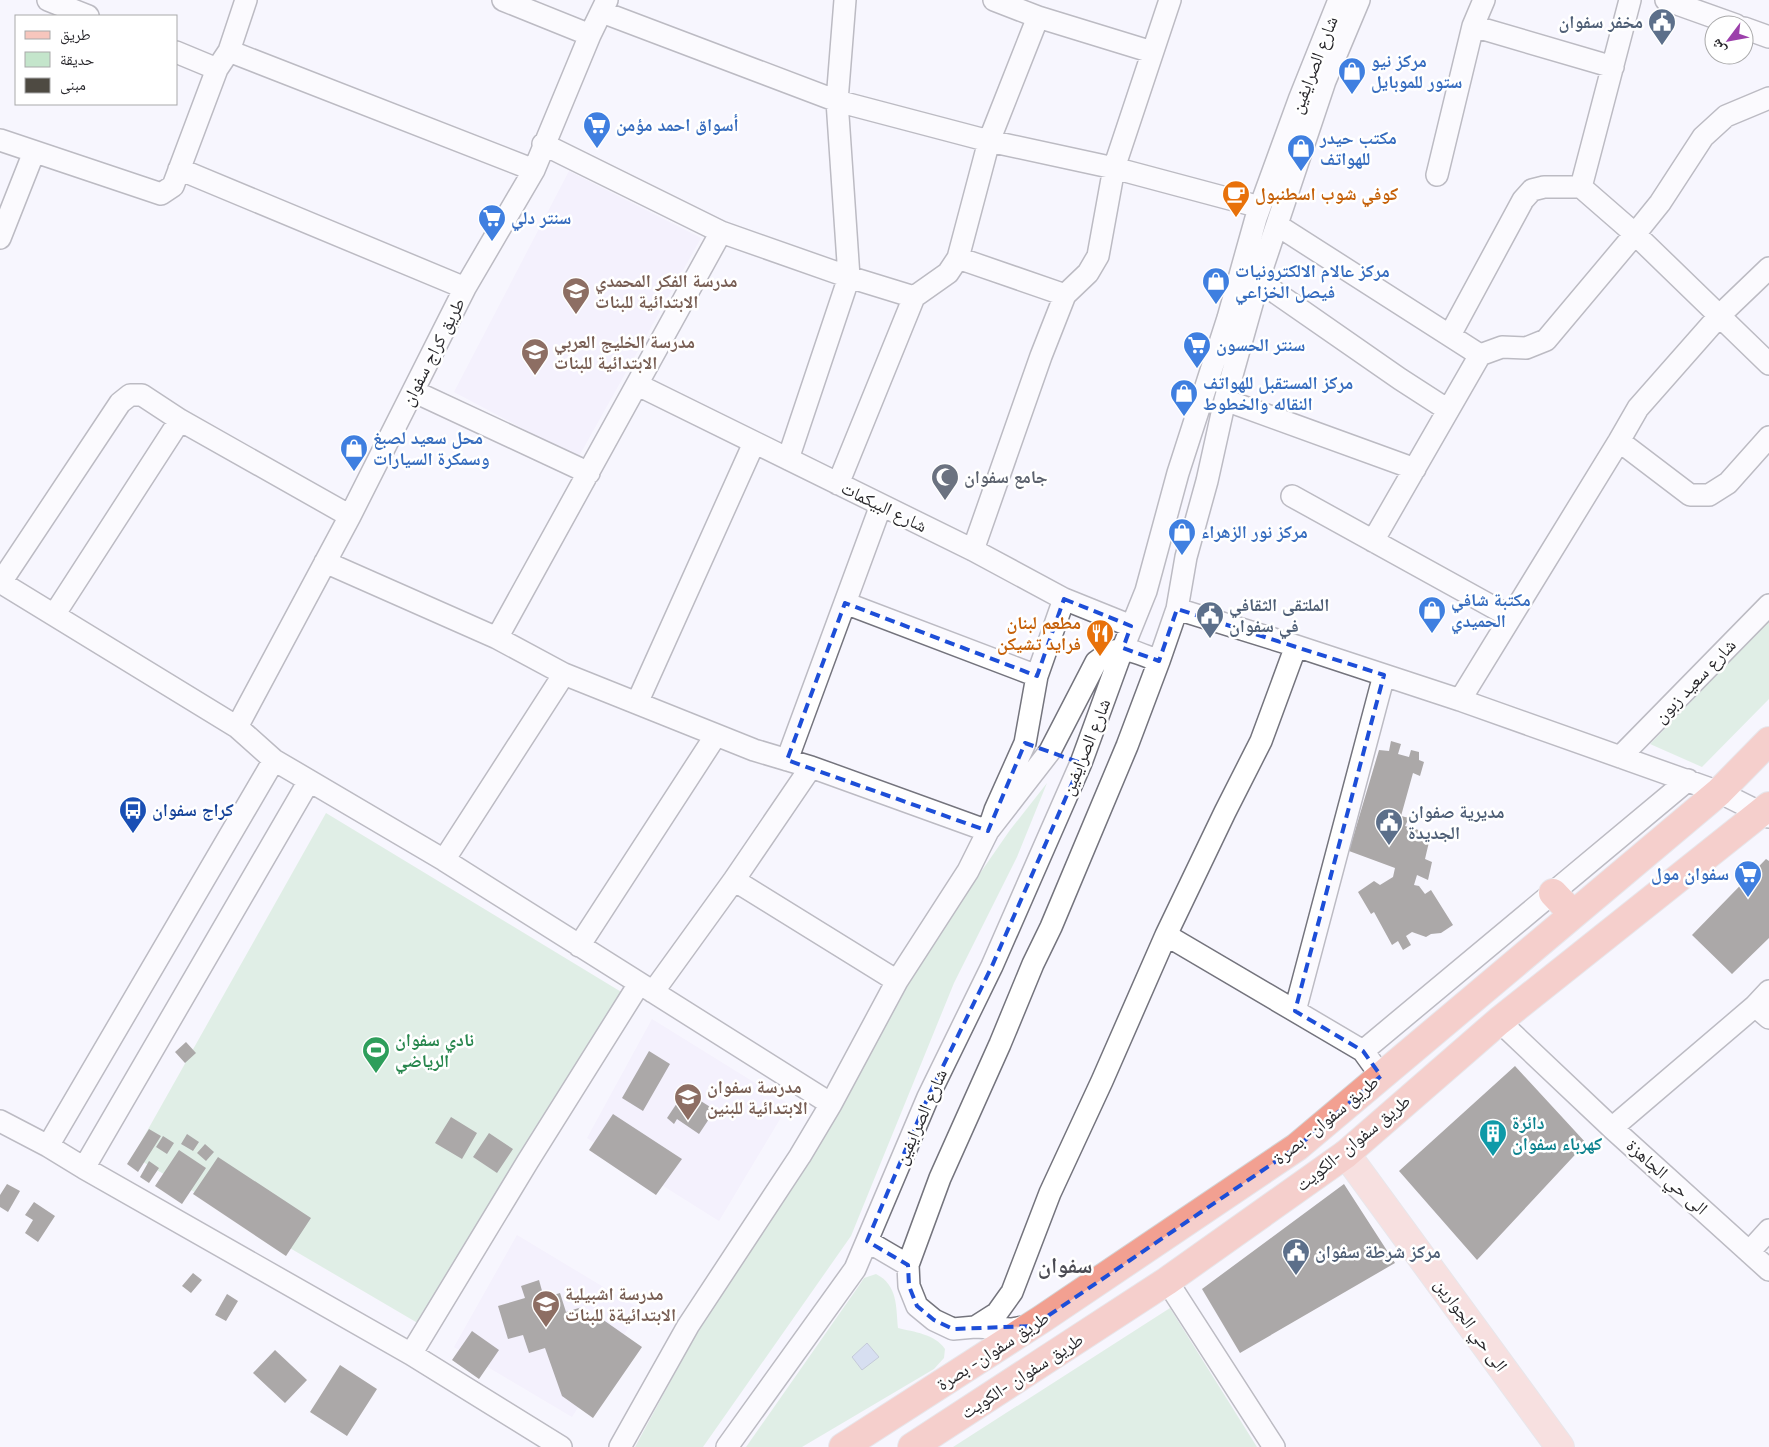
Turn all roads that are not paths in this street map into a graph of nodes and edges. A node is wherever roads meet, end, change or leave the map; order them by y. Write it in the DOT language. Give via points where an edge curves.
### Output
graph roads {
  1 [pos="48,0"];
  2 [pos="246,0"];
  3 [pos="502,0"];
  4 [pos="845,0"];
  5 [pos="994,0"];
  6 [pos="1170,0"];
  7 [pos="1339,0"];
  8 [pos="1359,0"];
  9 [pos="1484,0"];
  10 [pos="1630,0"];
  11 [pos="1666,0"];
  12 [pos="604,6"];
  13 [pos="86,15"];
  14 [pos="1708,15"];
  15 [pos="1038,17"];
  16 [pos="1474,26"];
  17 [pos="1754,32"];
  18 [pos="590,35"];
  19 [pos="1769,37"];
  20 [pos="229,51"];
  21 [pos="1152,52"];
  22 [pos="178,53"];
  23 [pos="1613,67"];
  24 [pos="217,69"];
  25 [pos="1769,98"];
  26 [pos="836,101"];
  27 [pos="0,140"];
  28 [pos="989,141"];
  29 [pos="543,144"];
  30 [pos="34,152"];
  31 [pos="1114,168"];
  32 [pos="179,169"];
  33 [pos="534,170"];
  34 [pos="1437,175"];
  35 [pos="1581,187"];
  36 [pos="1260,207"];
  37 [pos="1277,225"];
  38 [pos="722,232"];
  39 [pos="1635,234"];
  40 [pos="0,238"];
  41 [pos="958,258"];
  42 [pos="1769,268"];
  43 [pos="849,277"];
  44 [pos="1259,281"];
  45 [pos="465,288"];
  46 [pos="1065,295"];
  47 [pos="914,297"];
  48 [pos="1720,315"];
  49 [pos="1450,335"];
  50 [pos="1480,355"];
  51 [pos="1769,364"];
  52 [pos="638,385"];
  53 [pos="413,391"];
  54 [pos="1225,400"];
  55 [pos="1448,410"];
  56 [pos="180,420"];
  57 [pos="1769,437"];
  58 [pos="1620,441"];
  59 [pos="754,443"];
  60 [pos="788,459"];
  61 [pos="1415,469"];
  62 [pos="590,473"];
  63 [pos="1178,473"];
  64 [pos="1207,481"];
  65 [pos="838,484"];
  66 [pos="1292,496"];
  67 [pos="881,505"];
  68 [pos="350,516"];
  69 [pos="1373,541"];
  70 [pos="973,550"];
  71 [pos="325,562"];
  72 [pos="1,582"];
  73 [pos="1064,599"];
  74 [pos="845,603"];
  75 [pos="1769,604"];
  76 [pos="1177,609"];
  77 [pos="54,615"];
  78 [pos="1511,617"];
  79 [pos="1131,626"];
  80 [pos="497,638"];
  81 [pos="1296,646"];
  82 [pos="1123,648"];
  83 [pos="1159,661"];
  84 [pos="564,674"];
  85 [pos="1384,675"];
  86 [pos="1036,676"];
  87 [pos="1460,700"];
  88 [pos="637,703"];
  89 [pos="237,727"];
  90 [pos="716,734"];
  91 [pos="1769,741"];
  92 [pos="1025,743"];
  93 [pos="1050,751"];
  94 [pos="1620,756"];
  95 [pos="274,760"];
  96 [pos="787,760"];
  97 [pos="1081,763"];
  98 [pos="811,768"];
  99 [pos="1688,780"];
  100 [pos="309,781"];
  101 [pos="1718,792"];
  102 [pos="1767,812"];
  103 [pos="988,831"];
  104 [pos="444,860"];
  105 [pos="734,880"];
  106 [pos="1553,893"];
  107 [pos="1573,914"];
  108 [pos="1166,935"];
  109 [pos="579,946"];
  110 [pos="897,981"];
  111 [pos="646,988"];
  112 [pos="1764,1005"];
  113 [pos="1295,1011"];
  114 [pos="1500,1021"];
  115 [pos="1363,1051"];
  116 [pos="1381,1076"];
  117 [pos="831,1104"];
  118 [pos="2,1128"];
  119 [pos="1612,1128"];
  120 [pos="48,1146"];
  121 [pos="1346,1154"];
  122 [pos="84,1168"];
  123 [pos="1769,1230"];
  124 [pos="867,1241"];
  125 [pos="1749,1252"];
  126 [pos="908,1265"];
  127 [pos="1769,1270"];
  128 [pos="1167,1281"];
  129 [pos="1070,1301"];
  130 [pos="1038,1322"];
  131 [pos="975,1327"];
  132 [pos="1090,1331"];
  133 [pos="1062,1350"];
  134 [pos="411,1354"];
  135 [pos="561,1447"];
  136 [pos="620,1447"];
  137 [pos="727,1447"];
  138 [pos="843,1447"];
  139 [pos="912,1447"];
  140 [pos="1274,1447"];
  141 [pos="1560,1447"];
  1 -- 13 [label="street"];
  2 -- 20 [label="street"];
  3 -- 18 [label="street"];
  4 -- 26 [label="street"];
  5 -- 15 [label="street"];
  6 -- 21 [label="street"];
  7 -- 36 [label="street, شارع الصرايفين"];
  8 -- 37 [label="street, شارع الصرايفين" via="1325,81"];
  9 -- 16 [label="street"];
  10 -- 23 [label="street"];
  11 -- 14 [label="street"];
  12 -- 18 [label="street, طريق كراج سفوان"];
  12 -- 26 [label="street"];
  15 -- 21 [label="street"];
  15 -- 28 [label="street"];
  16 -- 23 [label="street"];
  16 -- 34 [label="street"];
  17 -- 19 [label="street"];
  18 -- 29 [label="street, طريق كراج سفوان"];
  20 -- 24 [label="street"];
  20 -- 33 [label="street"];
  21 -- 31 [label="street"];
  22 -- 24 [label="street"];
  23 -- 35 [label="street"];
  24 -- 32 [label="street"];
  25 -- 39 [label="street" via="1726,116 1704,137"];
  26 -- 28 [label="street"];
  26 -- 43 [label="street"];
  27 -- 30 [label="street"];
  28 -- 31 [label="street"];
  28 -- 41 [label="street"];
  29 -- 33 [label="street, طريق كراج سفوان"];
  29 -- 38 [label="street"];
  30 -- 32 [label="street" via="161,194 173,186"];
  30 -- 40 [label="street"];
  31 -- 36 [label="street"];
  31 -- 46 [label="street" via="1098,256 1088,273"];
  32 -- 45 [label="street"];
  33 -- 45 [label="street, طريق كراج سفوان"];
  35 -- 39 [label="street"];
  35 -- 49 [label="street" via="1544,187 1532,190 1522,200"];
  36 -- 63 [label="street, شارع الصرايفين"];
  37 -- 44 [label="street, شارع الصرايفين"];
  37 -- 49 [label="street"];
  38 -- 43 [label="street"];
  38 -- 52 [label="street"];
  39 -- 48 [label="street"];
  39 -- 50 [label="street" via="1546,340 1526,348 1502,347"];
  41 -- 46 [label="street"];
  41 -- 47 [label="street" via="948,273"];
  42 -- 48 [label="street"];
  43 -- 47 [label="street"];
  43 -- 60 [label="street"];
  44 -- 54 [label="street, شارع الصرايفين"];
  44 -- 55 [label="street"];
  45 -- 53 [label="street, طريق كراج سفوان"];
  46 -- 70 [label="street"];
  47 -- 65 [label="street"];
  48 -- 51 [label="street"];
  48 -- 58 [label="street" via="1638,408"];
  49 -- 50 [label="street"];
  50 -- 55 [label="street"];
  52 -- 59 [label="street, شارع البيكمات"];
  52 -- 62 [label="street"];
  53 -- 62 [label="street"];
  53 -- 68 [label="street, طريق كراج سفوان"];
  54 -- 61 [label="street"];
  54 -- 64 [label="street, شارع الصرايفين"];
  55 -- 61 [label="street"];
  56 -- 68 [label="street"];
  56 -- 72 [label="street" via="142,394 130,395 120,403"];
  56 -- 77 [label="street"];
  57 -- 58 [label="street" via="1728,483 1709,495 1690,495"];
  58 -- 78 [label="street"];
  59 -- 60 [label="street, شارع البيكمات"];
  59 -- 88 [label="street"];
  60 -- 65 [label="street, شارع البيكمات"];
  61 -- 69 [label="street"];
  62 -- 80 [label="street"];
  63 -- 64 [label="street"];
  63 -- 79 [label="street, شارع الصرايفين" via="1146,591"];
  64 -- 76 [label="street, شارع الصرايفين" via="1186,558"];
  65 -- 67 [label="street, شارع البيكمات"];
  66 -- 69 [label="street"];
  67 -- 70 [label="street, شارع البيكمات"];
  67 -- 74 [label="street"];
  68 -- 71 [label="street, طريق كراج سفوان"];
  69 -- 78 [label="street"];
  70 -- 73 [label="street, شارع البيكمات"];
  71 -- 80 [label="street"];
  71 -- 89 [label="street, طريق كراج سفوان"];
  72 -- 77 [label="street"];
  73 -- 79 [label="street, شارع البيكمات"];
  73 -- 86 [label="street"];
  74 -- 86 [label="street"];
  74 -- 96 [label="street"];
  75 -- 94 [label="street, شارع سعيد زبون"];
  76 -- 81 [label="street"];
  76 -- 83 [label="street, شارع الصرايفين"];
  77 -- 89 [label="street"];
  78 -- 87 [label="street"];
  79 -- 82 [label="street, شارع الصرايفين"];
  80 -- 84 [label="street"];
  81 -- 85 [label="street"];
  81 -- 108 [label="street" via="1261,741"];
  82 -- 83 [label="street"];
  82 -- 93 [label="street" via="1107,653 1096,662"];
  82 -- 97 [label="street, شارع الصرايفين"];
  83 -- 126 [label="street, شارع الصرايفين" via="1051,927 940,1178"];
  84 -- 88 [label="street"];
  84 -- 104 [label="street"];
  85 -- 87 [label="street"];
  85 -- 113 [label="street"];
  86 -- 92 [label="street"];
  87 -- 94 [label="street"];
  88 -- 90 [label="street"];
  89 -- 95 [label="street"];
  90 -- 96 [label="street"];
  90 -- 109 [label="street"];
  91 -- 101 [label="highway, طريق سفوان- بصرة"];
  92 -- 93 [label="street"];
  92 -- 103 [label="street"];
  93 -- 97 [label="street"];
  93 -- 103 [label="street"];
  94 -- 99 [label="street"];
  95 -- 100 [label="street"];
  95 -- 120 [label="street"];
  96 -- 98 [label="street"];
  97 -- 124 [label="street, شارع الصرايفين" via="992,966 928,1097"];
  98 -- 103 [label="street"];
  98 -- 105 [label="street"];
  99 -- 101 [label="street"];
  99 -- 106 [label="street"];
  100 -- 104 [label="street"];
  100 -- 122 [label="street"];
  101 -- 102 [label="street"];
  101 -- 107 [label="highway, طريق سفوان- بصرة"];
  102 -- 114 [label="highway, طريق سفوان -الكويت"];
  103 -- 110 [label="street" via="968,870"];
  104 -- 109 [label="street"];
  105 -- 110 [label="street"];
  105 -- 111 [label="street"];
  106 -- 107 [label="highway"];
  106 -- 115 [label="street"];
  107 -- 116 [label="highway, طريق سفوان- بصرة"];
  108 -- 113 [label="street"];
  108 -- 131 [label="street" via="1050,1193 1012,1292 997,1313"];
  109 -- 111 [label="street"];
  110 -- 117 [label="street"];
  111 -- 117 [label="street"];
  111 -- 134 [label="street" via="528,1161"];
  112 -- 119 [label="street"];
  113 -- 115 [label="street"];
  114 -- 119 [label="street, الى حي الجاهزة"];
  114 -- 121 [label="highway, طريق سفوان -الكويت"];
  115 -- 116 [label="street"];
  116 -- 129 [label="highway, طريق سفوان- بصرة" via="1297,1147"];
  117 -- 136 [label="street" via="688,1326"];
  118 -- 120 [label="street"];
  119 -- 125 [label="street, الى حي الجاهزة"];
  120 -- 122 [label="street"];
  121 -- 128 [label="highway, طريق سفوان -الكويت"];
  121 -- 141 [label="main road, الى حي الجوارين"];
  122 -- 134 [label="street"];
  123 -- 125 [label="street"];
  124 -- 126 [label="street"];
  124 -- 137 [label="street, شارع الصرايفين" via="855,1269"];
  125 -- 127 [label="street, الى حي الجاهزة"];
  126 -- 131 [label="street" via="909,1286 917,1306 934,1320 953,1329"];
  128 -- 132 [label="highway, طريق سفوان -الكويت"];
  128 -- 140 [label="street"];
  129 -- 130 [label="highway, طريق سفوان- بصرة"];
  129 -- 132 [label="highway" via="1072,1317"];
  130 -- 131 [label="street" via="1011,1329"];
  130 -- 133 [label="highway" via="1054,1327"];
  130 -- 138 [label="highway, طريق سفوان- بصرة"];
  132 -- 133 [label="highway, طريق سفوان -الكويت"];
  133 -- 139 [label="highway, طريق سفوان -الكويت"];
  134 -- 135 [label="street"];
}
